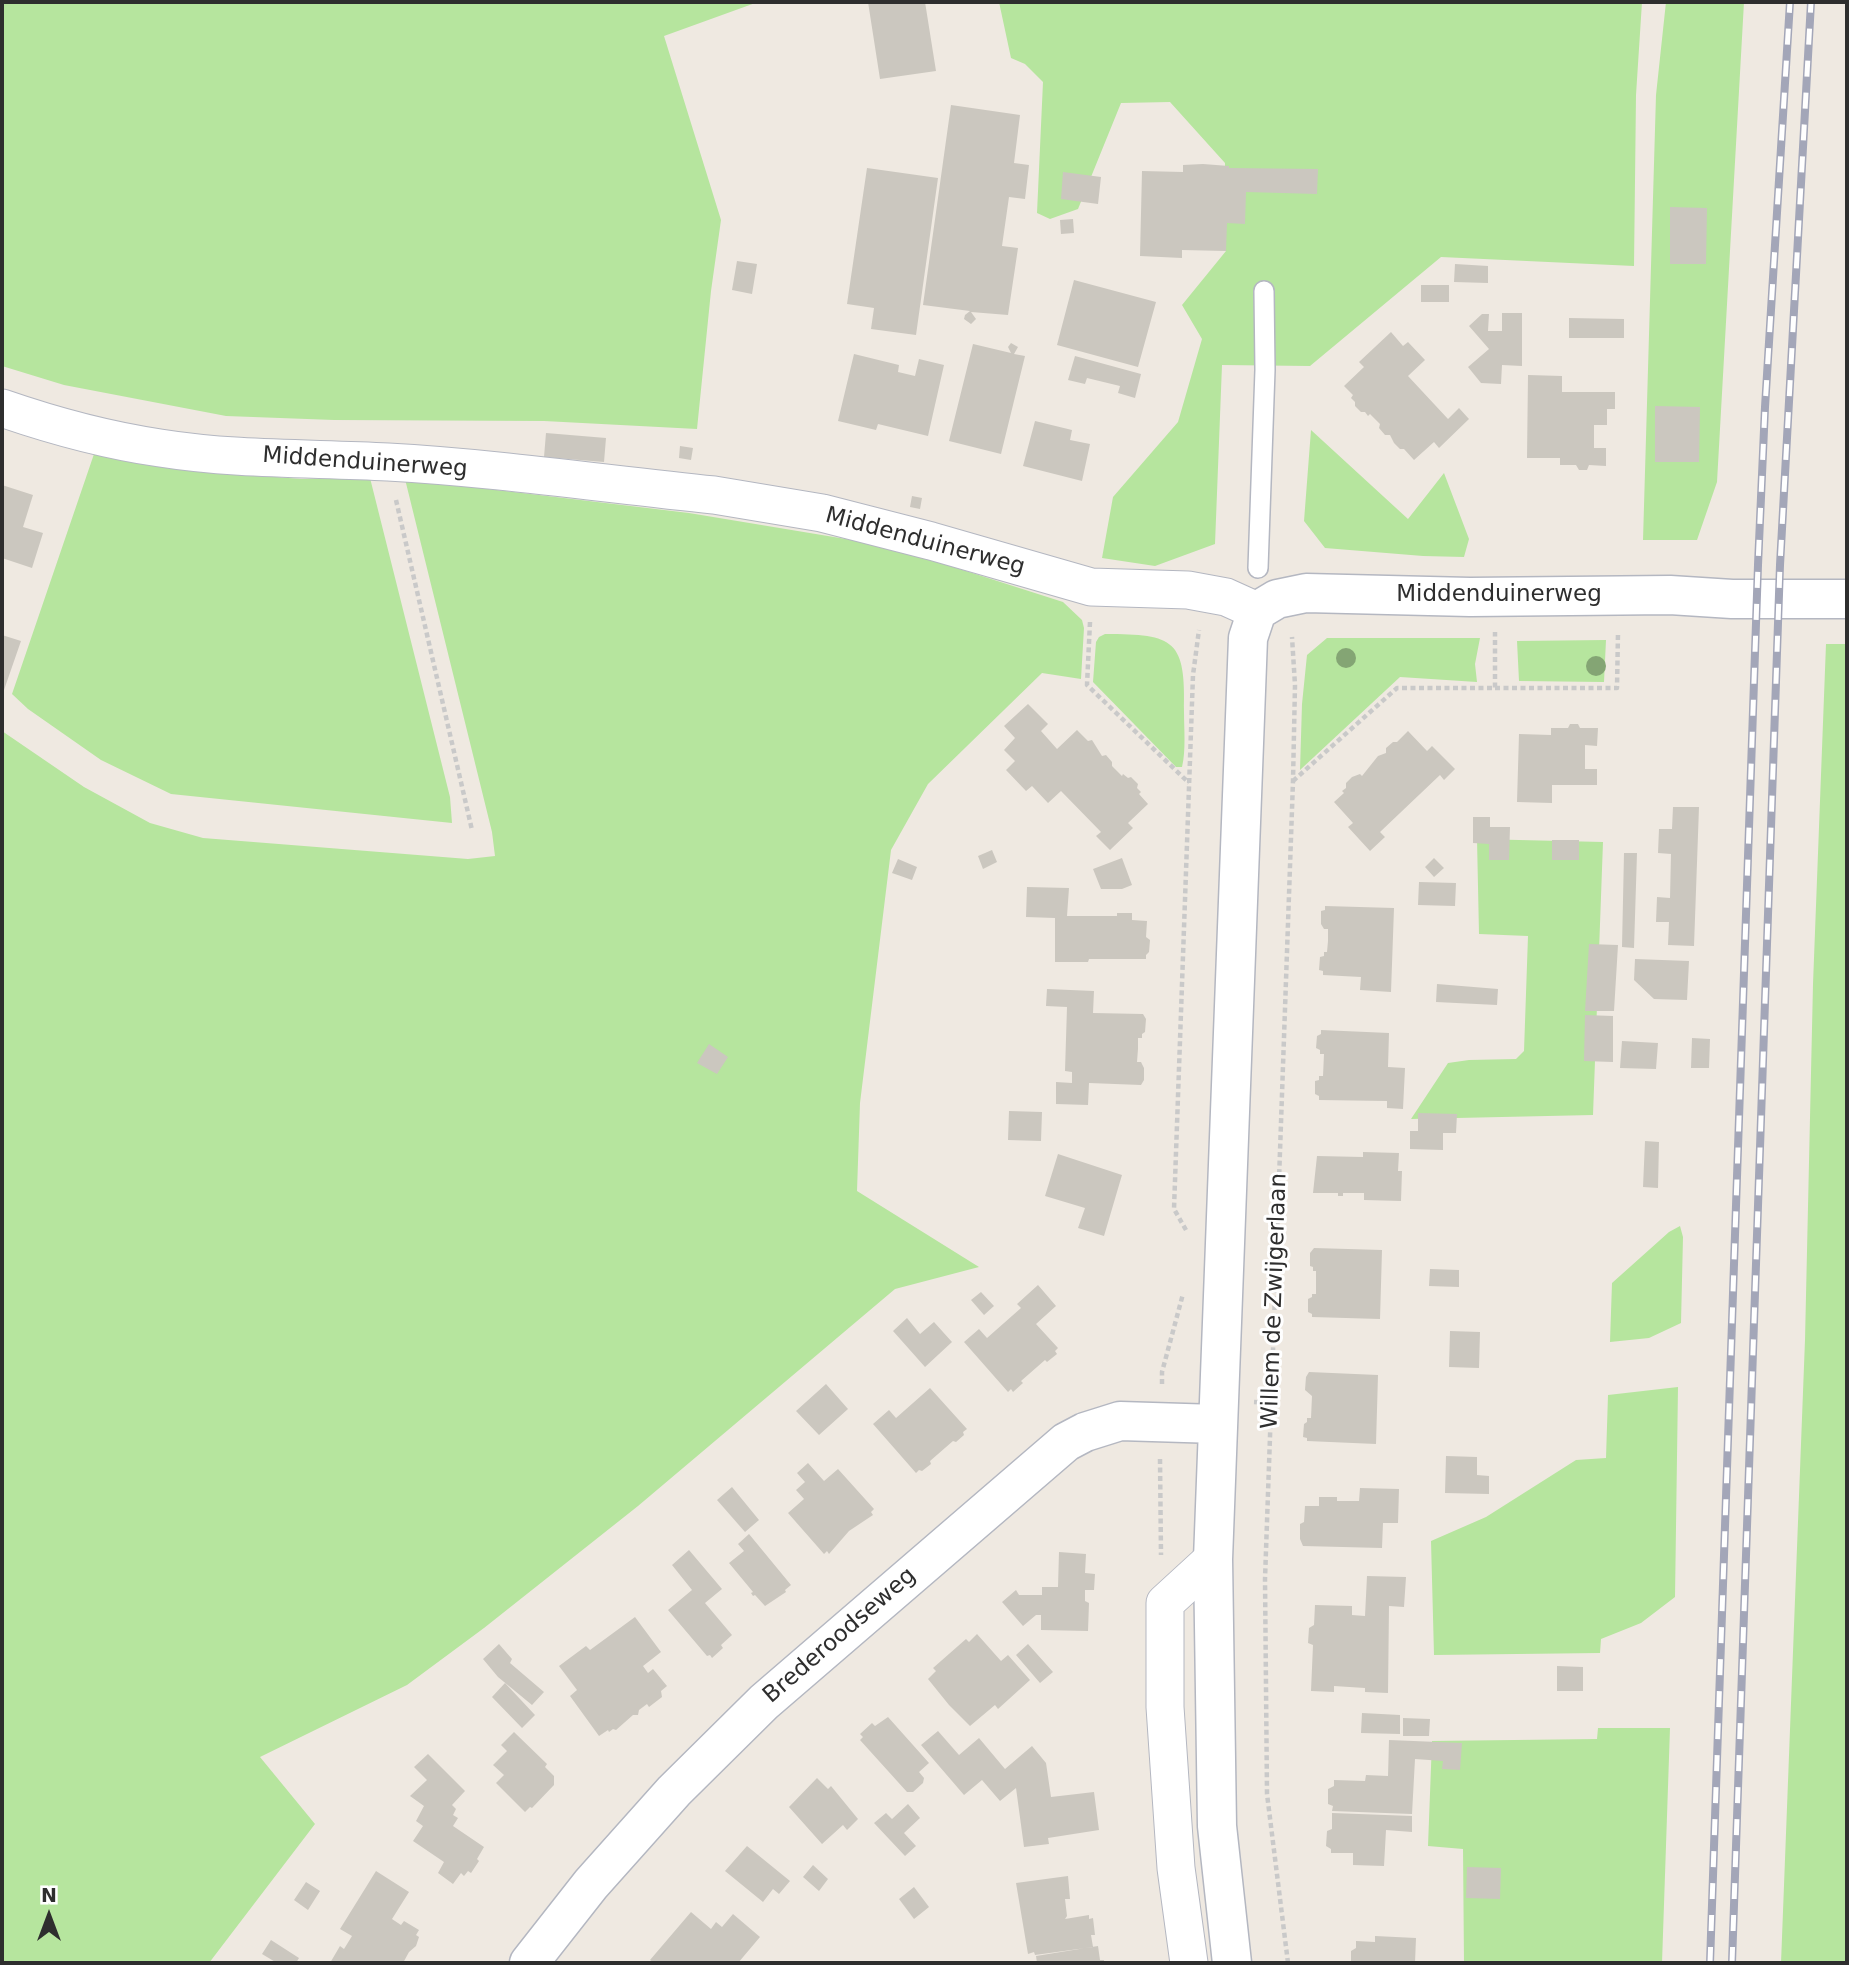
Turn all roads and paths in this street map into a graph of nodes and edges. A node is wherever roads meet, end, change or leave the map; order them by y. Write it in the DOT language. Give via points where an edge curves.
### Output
graph roads {
  1 [pos="1264,291"];
  2 [pos="2,408"];
  3 [pos="389,462"];
  4 [pos="1258,568"];
  5 [pos="1091,587"];
  6 [pos="1847,599"];
  7 [pos="1241,604"];
  8 [pos="1495,622"];
  9 [pos="1618,623"];
  10 [pos="1292,637"];
  11 [pos="1495,688"];
  12 [pos="1293,782"];
  13 [pos="1189,783"];
  14 [pos="472,830"];
  15 [pos="1187,1232"];
  16 [pos="1217,1424"];
  17 [pos="1213,1559"];
  18 [pos="528,1963"];
  19 [pos="1189,1963"];
  20 [pos="1232,1963"];
  21 [pos="1288,1963"];
  1 -- 4 [label="lane"];
  2 -- 3 [label="street, Middenduinerweg" via="101,438 162,449"];
  3 -- 5 [label="street, Middenduinerweg" via="714,495 822,513"];
  3 -- 14 [label="path"];
  5 -- 7 [label="street, Middenduinerweg" via="1188,590"];
  5 -- 13 [label="path" via="1087,685"];
  6 -- 7 [label="street, Middenduinerweg" via="1306,593"];
  7 -- 13 [label="path" via="1198,632"];
  7 -- 16 [label="street" via="1248,652"];
  8 -- 11 [label="path"];
  9 -- 11 [label="path" via="1617,688"];
  10 -- 12 [label="path, Willem de Zwijgerlaan"];
  11 -- 12 [label="path" via="1397,688"];
  12 -- 21 [label="path, Willem de Zwijgerlaan" via="1265,1579 1267,1794"];
  13 -- 15 [label="path" via="1174,1209"];
  16 -- 17 [label="street"];
  16 -- 18 [label="street, Brederoodseweg" via="1121,1421 1066,1442 764,1702 674,1791"];
  17 -- 19 [label="street" via="1165,1603 1165,1707 1175,1868"];
  17 -- 20 [label="street" via="1217,1826"];
}
